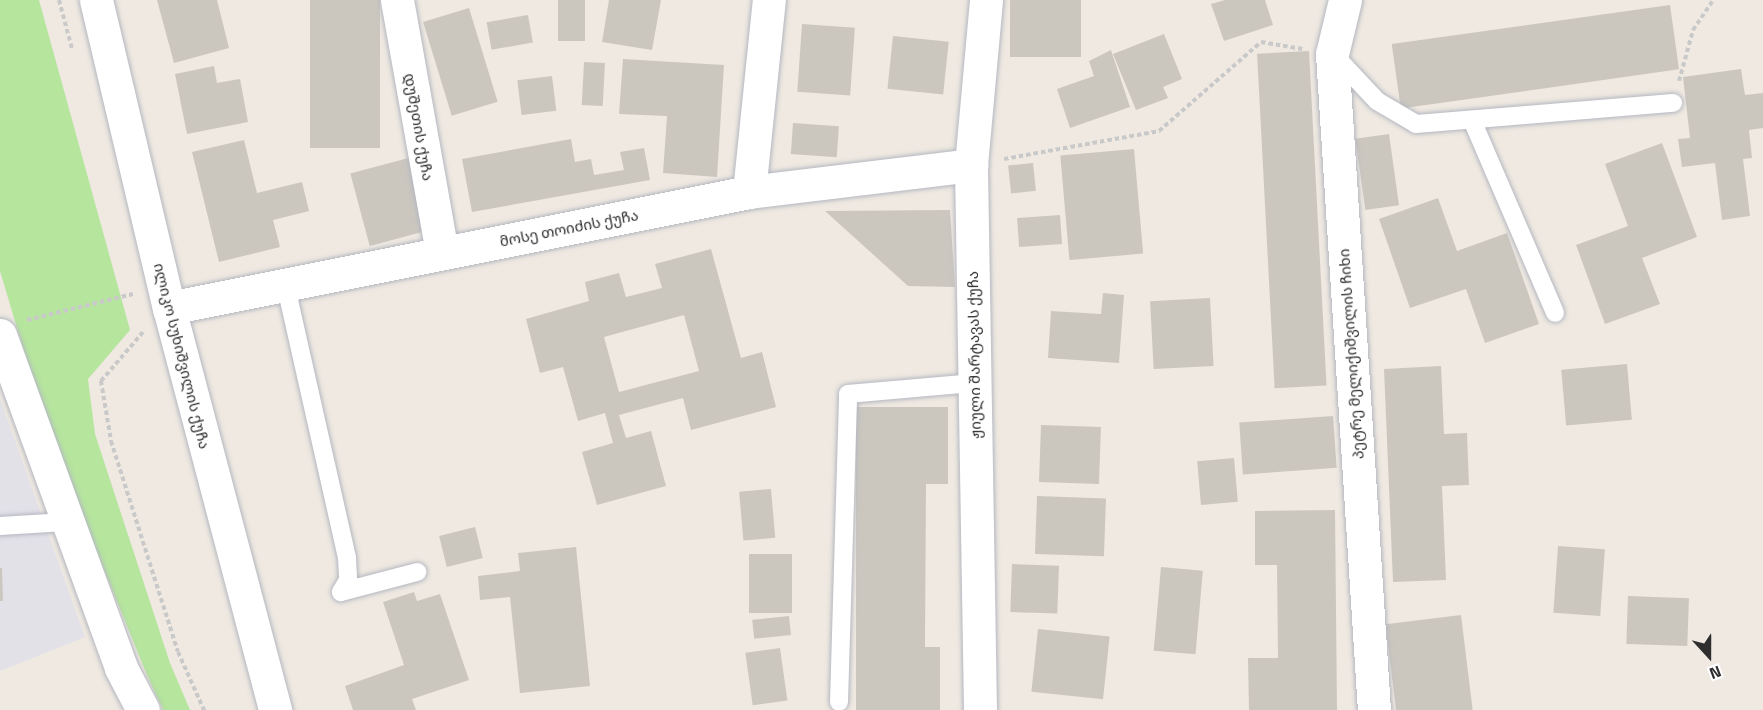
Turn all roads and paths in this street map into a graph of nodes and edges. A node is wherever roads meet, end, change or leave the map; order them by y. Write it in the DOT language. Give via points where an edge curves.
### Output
graph roads {
  1 [pos="59,0"];
  2 [pos="96,0"];
  3 [pos="397,0"];
  4 [pos="769,0"];
  5 [pos="986,0"];
  6 [pos="1345,0"];
  7 [pos="1713,0"];
  8 [pos="1332,54"];
  9 [pos="74,57"];
  10 [pos="1673,103"];
  11 [pos="1473,120"];
  12 [pos="971,165"];
  13 [pos="749,192"];
  14 [pos="441,253"];
  15 [pos="131,283"];
  16 [pos="286,287"];
  17 [pos="134,294"];
  18 [pos="136,304"];
  19 [pos="1555,313"];
  20 [pos="155,315"];
  21 [pos="11,328"];
  22 [pos="975,383"];
  23 [pos="66,522"];
  24 [pos="0,526"];
  25 [pos="417,572"];
  26 [pos="839,702"];
  27 [pos="143,710"];
  28 [pos="204,710"];
  29 [pos="275,710"];
  30 [pos="980,710"];
  31 [pos="1374,710"];
  1 -- 9 [label="path"];
  2 -- 20 [label="street, ილიკო სუხიშვილის ქუჩა"];
  3 -- 14 [label="street, დუშეთის ქუჩა"];
  4 -- 13 [label="street"];
  5 -- 12 [label="street, ჟიული შარტავას ქუჩა"];
  6 -- 8 [label="street, პეტრე მელიქიშვილის ჩიხი"];
  7 -- 10 [label="path" via="1693,30"];
  8 -- 11 [label="lane" via="1377,101 1416,124"];
  8 -- 12 [label="path" via="1261,42 1159,131"];
  8 -- 31 [label="street, პეტრე მელიქიშვილის ჩიხი"];
  10 -- 11 [label="lane"];
  11 -- 19 [label="lane"];
  12 -- 13 [label="street, მოსე თოიძის ქუჩა"];
  12 -- 22 [label="street, ჟიული შარტავას ქუჩა"];
  13 -- 14 [label="street, მოსე თოიძის ქუჩა"];
  14 -- 16 [label="street, მოსე თოიძის ქუჩა"];
  15 -- 17 [label="path"];
  16 -- 20 [label="street, მოსე თოიძის ქუჩა"];
  16 -- 25 [label="lane" via="346,558 348,580 341,592"];
  17 -- 18 [label="path"];
  17 -- 21 [label="path"];
  20 -- 28 [label="path" via="101,381 111,441 178,652"];
  20 -- 29 [label="street, ილიკო სუხიშვილის ქუჩა"];
  21 -- 23 [label="street"];
  22 -- 26 [label="lane" via="848,394"];
  22 -- 30 [label="street, ჟიული შარტავას ქუჩა"];
  23 -- 24 [label="lane"];
  23 -- 27 [label="street" via="121,668"];
}
